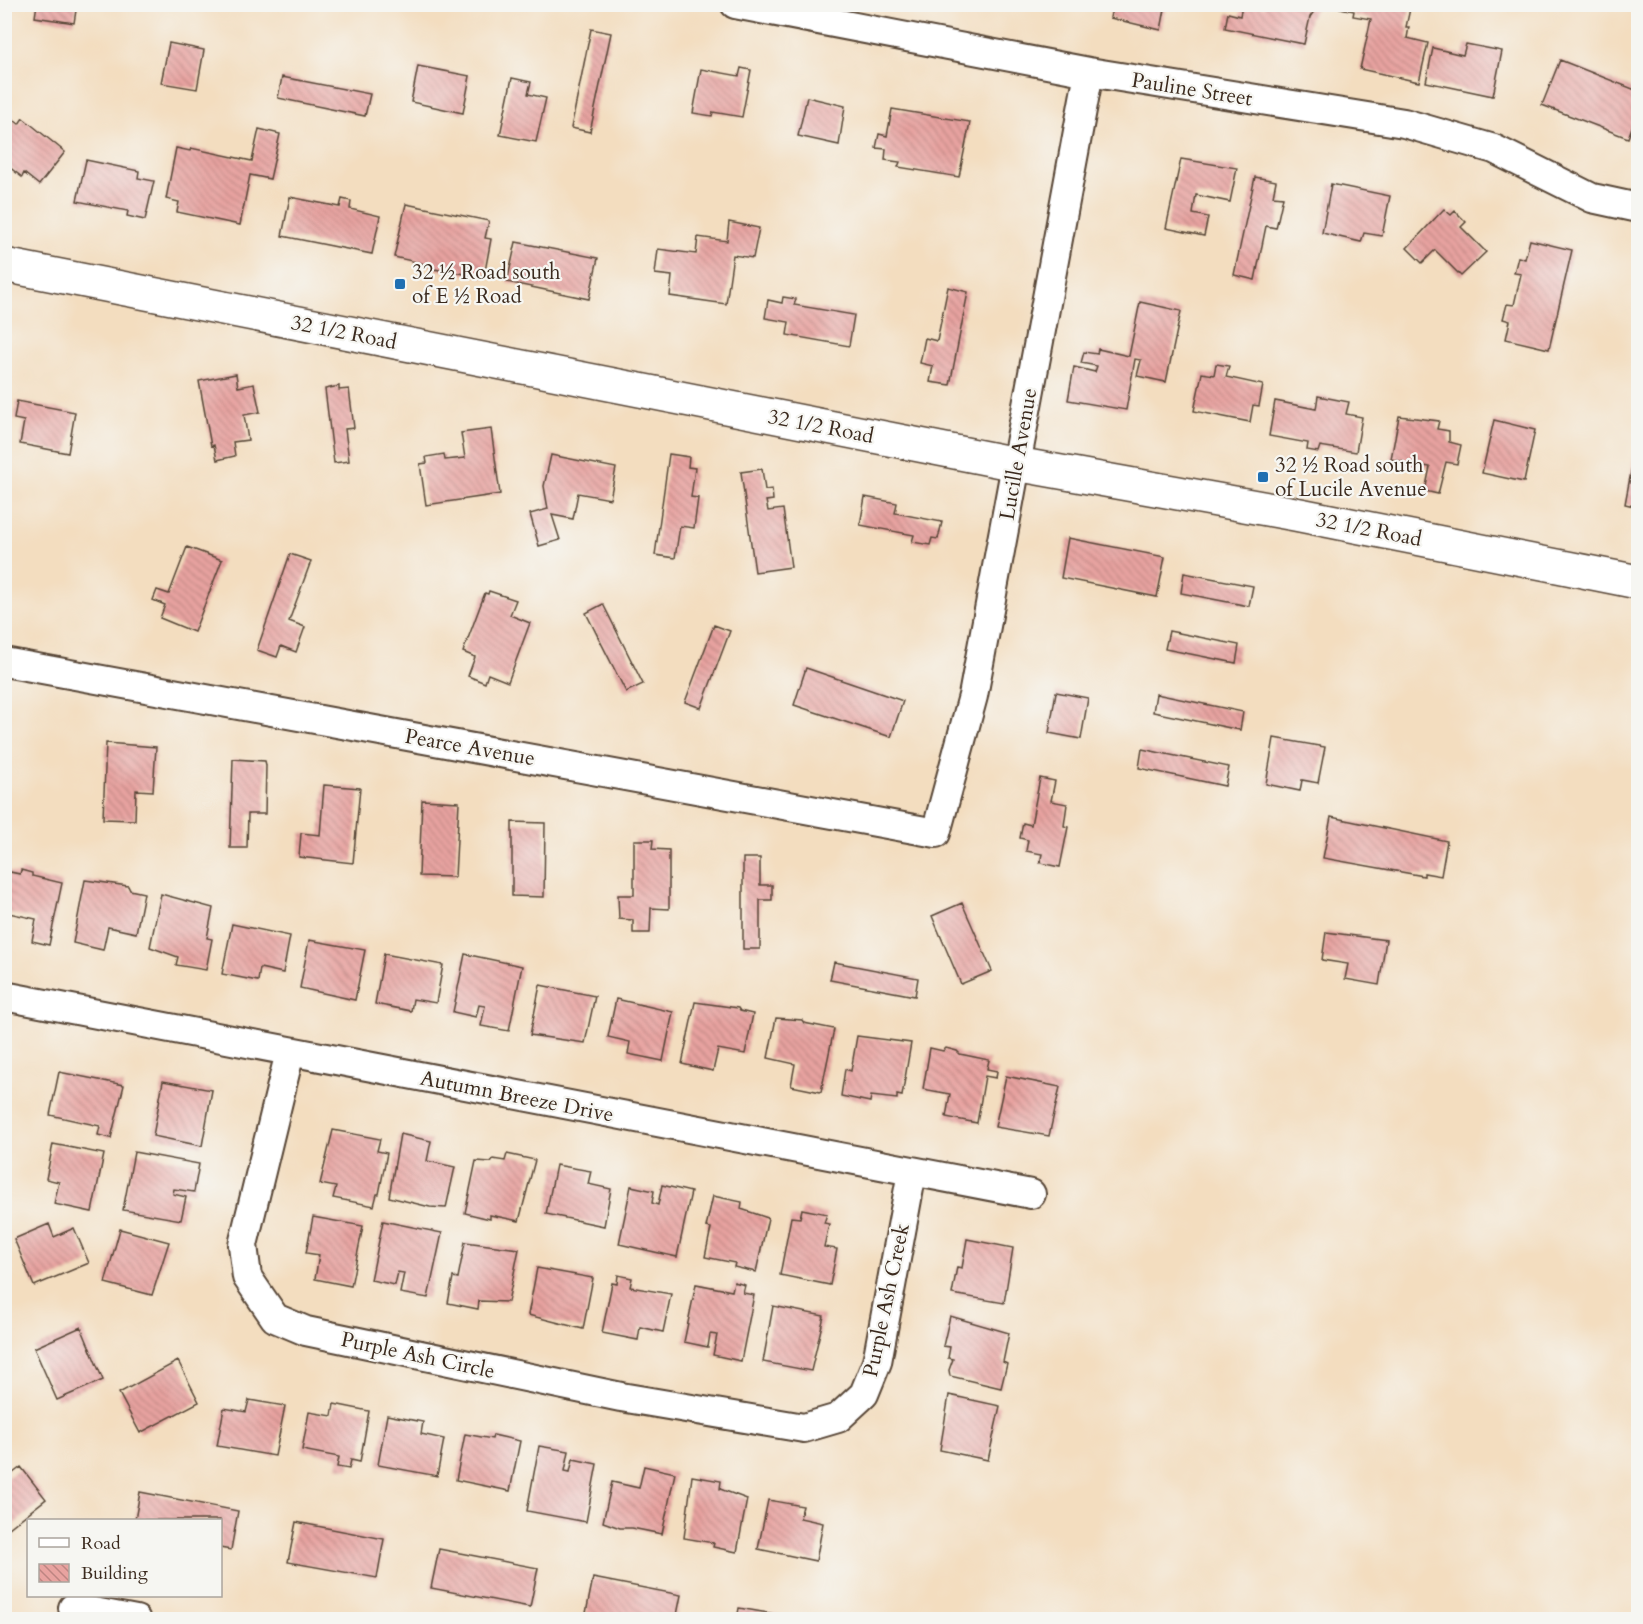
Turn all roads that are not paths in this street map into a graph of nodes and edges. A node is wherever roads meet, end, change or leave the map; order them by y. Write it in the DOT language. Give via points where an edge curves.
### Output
graph roads {
  1 [pos="735,4"];
  2 [pos="1089,72"];
  3 [pos="1638,208"];
  4 [pos="4,265"];
  5 [pos="1016,464"];
  6 [pos="1638,582"];
  7 [pos="4,662"];
  8 [pos="936,833"];
  9 [pos="5,1000"];
  10 [pos="290,1052"];
  11 [pos="912,1172"];
  12 [pos="1030,1194"];
  13 [pos="838,1418"];
  14 [pos="74,1608"];
  15 [pos="136,1620"];
  1 -- 2 [label="street, Pauline Street"];
  2 -- 3 [label="street, Pauline Street" via="1404,123 1494,149 1592,198"];
  2 -- 5 [label="street, Lucille Avenue"];
  4 -- 5 [label="street, 32 1/2 Road"];
  5 -- 6 [label="street, 32 1/2 Road"];
  5 -- 8 [label="street, Lucille Avenue" via="974,696"];
  7 -- 8 [label="street, Pearce Avenue"];
  9 -- 10 [label="street, Autumn Breeze Drive"];
  10 -- 11 [label="street, Autumn Breeze Drive"];
  10 -- 13 [label="street, Purple Ash Circle" via="243,1245 247,1277 275,1318 306,1331 621,1397 804,1428"];
  11 -- 12 [label="street, Autumn Breeze Drive"];
  11 -- 13 [label="street, Purple Ash Creek" via="877,1362 864,1394"];
  14 -- 15 [label="street"];
}
